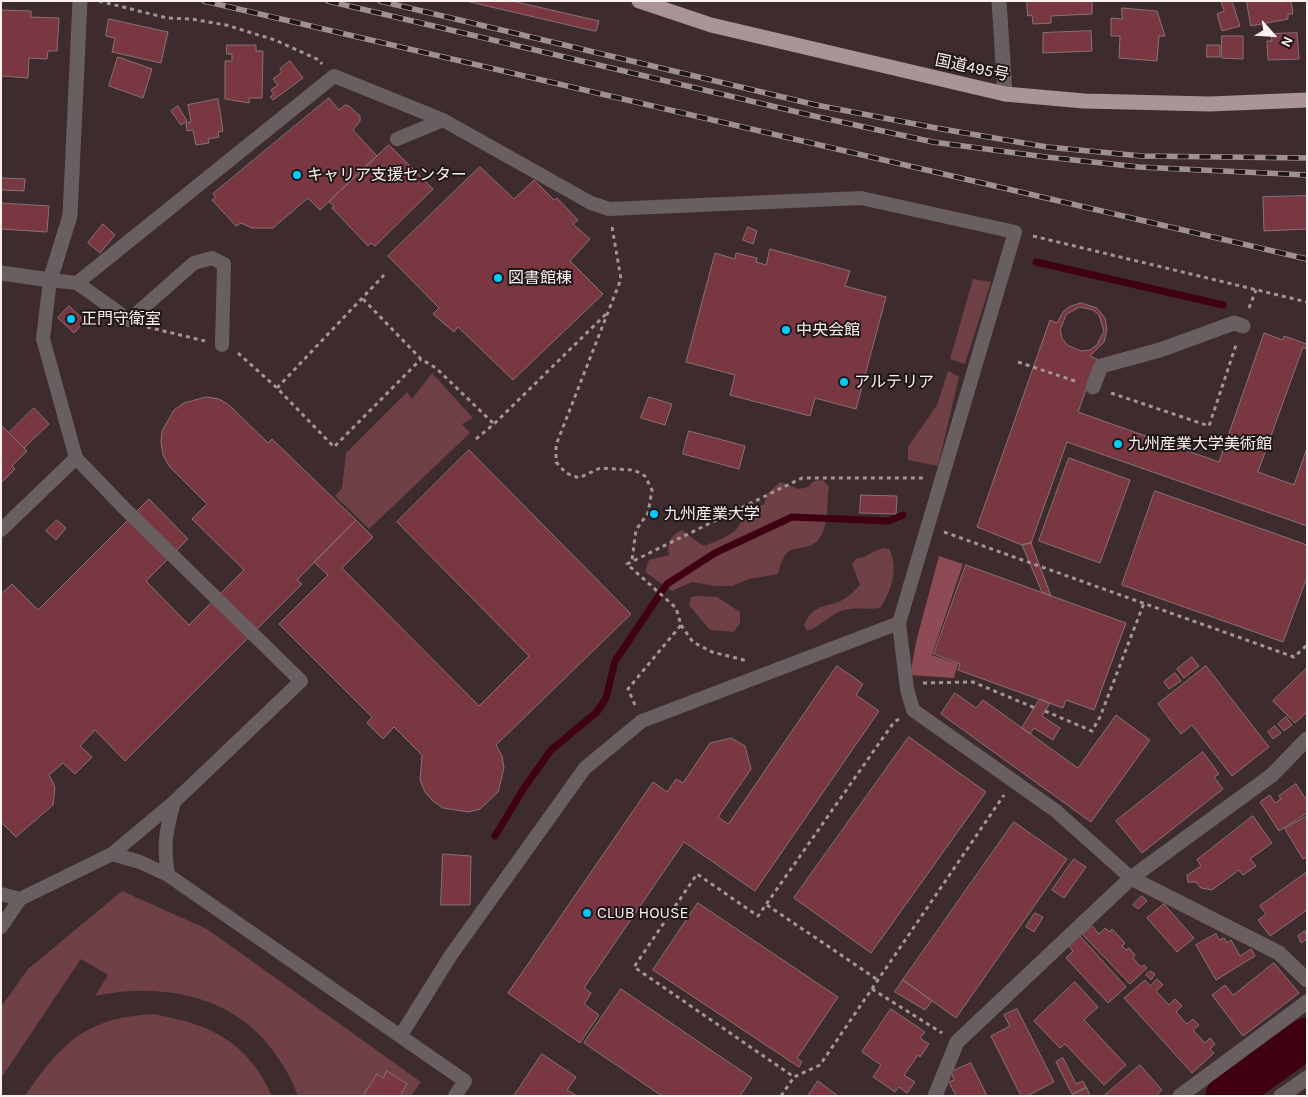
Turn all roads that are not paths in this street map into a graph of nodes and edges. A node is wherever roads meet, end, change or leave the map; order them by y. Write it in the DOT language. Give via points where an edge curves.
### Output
graph roads {
  1 [pos="80,1"];
  2 [pos="640,1"];
  3 [pos="999,1"];
  4 [pos="1005,94"];
  5 [pos="1307,100"];
  6 [pos="443,120"];
  7 [pos="397,139"];
  8 [pos="1,272"];
  9 [pos="50,280"];
  10 [pos="77,283"];
  11 [pos="1243,326"];
  12 [pos="222,344"];
  13 [pos="1093,387"];
  14 [pos="76,458"];
  15 [pos="1,530"];
  16 [pos="899,623"];
  17 [pos="1307,739"];
  18 [pos="174,802"];
  19 [pos="112,854"];
  20 [pos="168,876"];
  21 [pos="1131,878"];
  22 [pos="1,894"];
  23 [pos="20,899"];
  24 [pos="1,927"];
  25 [pos="1307,980"];
  26 [pos="1307,1002"];
  27 [pos="401,1035"];
  28 [pos="1307,1078"];
  29 [pos="455,1096"];
  30 [pos="935,1096"];
  31 [pos="1180,1096"];
  32 [pos="1281,1096"];
  1 -- 9 [label="street" via="70,216"];
  2 -- 4 [label="highway, 国道495号" via="711,25"];
  3 -- 4 [label="street"];
  4 -- 5 [label="highway, 国道495号" via="1084,101 1210,104"];
  6 -- 7 [label="lane"];
  6 -- 10 [label="lane" via="334,76"];
  6 -- 16 [label="lane" via="591,203 609,209 861,198 1016,232"];
  8 -- 9 [label="street"];
  9 -- 10 [label="lane"];
  9 -- 14 [label="lane" via="42,339"];
  10 -- 12 [label="lane" via="129,320 194,263 212,258 224,264"];
  11 -- 13 [label="street" via="1234,323 1160,350 1101,366"];
  14 -- 15 [label="lane"];
  14 -- 18 [label="lane" via="301,681"];
  16 -- 21 [label="lane" via="906,683 913,710 1056,811"];
  16 -- 27 [label="lane" via="642,722 585,768 451,955"];
  17 -- 21 [label="street" via="1272,775"];
  18 -- 19 [label="lane"];
  18 -- 20 [label="lane" via="165,834"];
  19 -- 20 [label="lane" via="140,862"];
  19 -- 23 [label="lane"];
  20 -- 27 [label="lane"];
  21 -- 25 [label="street" via="1279,953"];
  21 -- 30 [label="street" via="957,1042"];
  22 -- 23 [label="lane"];
  23 -- 24 [label="lane"];
  26 -- 31 [label="street"];
  27 -- 29 [label="lane" via="465,1081"];
  28 -- 32 [label="street"];
}
